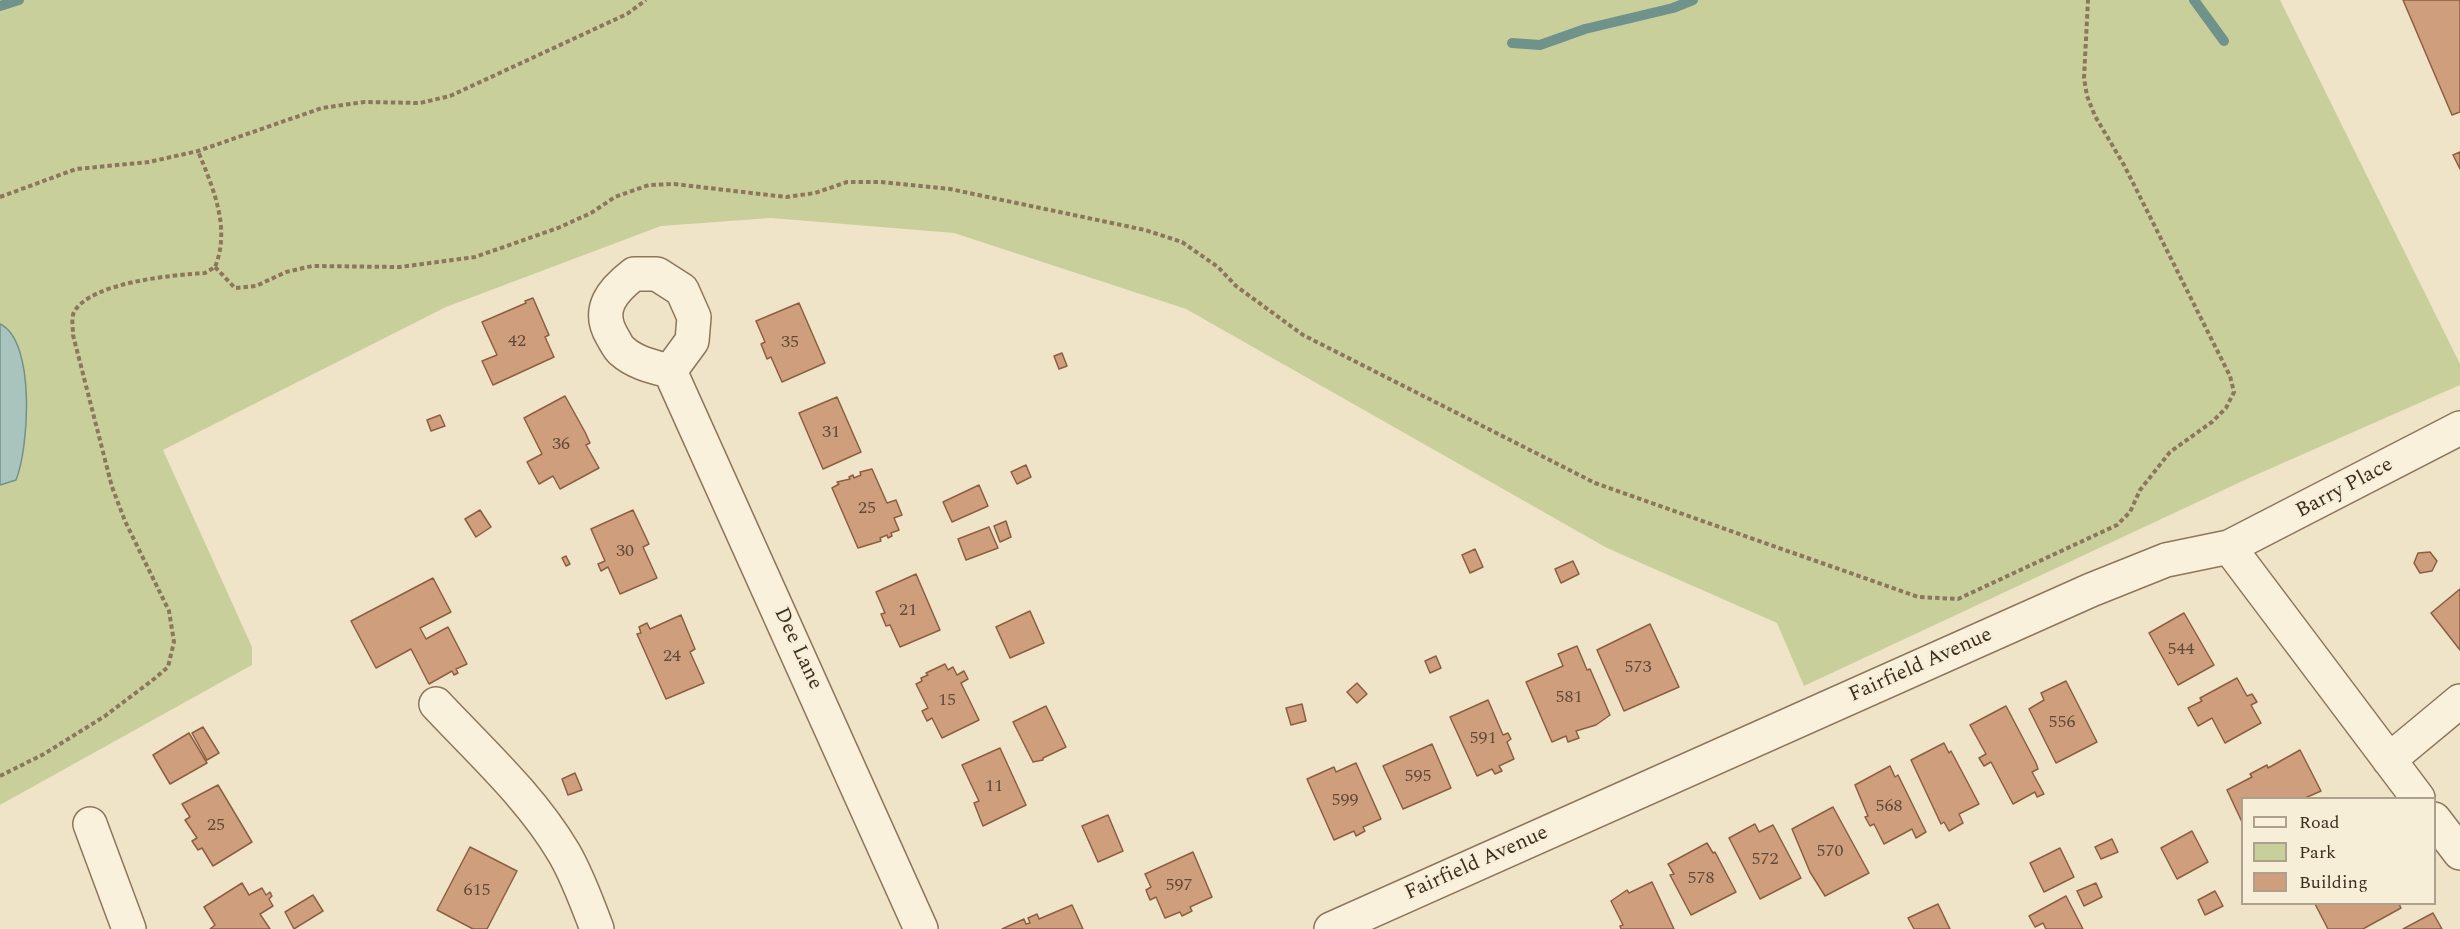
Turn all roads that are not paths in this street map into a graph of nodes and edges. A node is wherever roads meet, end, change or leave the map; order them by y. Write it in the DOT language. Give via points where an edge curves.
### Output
graph roads {
  1 [pos="670,371"];
  2 [pos="2460,428"];
  3 [pos="2229,547"];
  4 [pos="2460,701"];
  5 [pos="436,704"];
  6 [pos="2389,760"];
  7 [pos="2417,797"];
  8 [pos="2436,822"];
  9 [pos="90,824"];
  10 [pos="2460,853"];
  11 [pos="129,929"];
  12 [pos="597,929"];
  13 [pos="921,929"];
  14 [pos="1331,929"];
  1 -- 13 [label="street, Dee Lane"];
  2 -- 3 [label="street, Barry Place"];
  3 -- 6 [label="street"];
  3 -- 14 [label="street, Fairfield Avenue" via="2166,560 2091,590"];
  4 -- 6 [label="street"];
  5 -- 12 [label="street" via="520,794 563,851"];
  6 -- 7 [label="street"];
  8 -- 10 [label="street"];
  9 -- 11 [label="street"];
}
